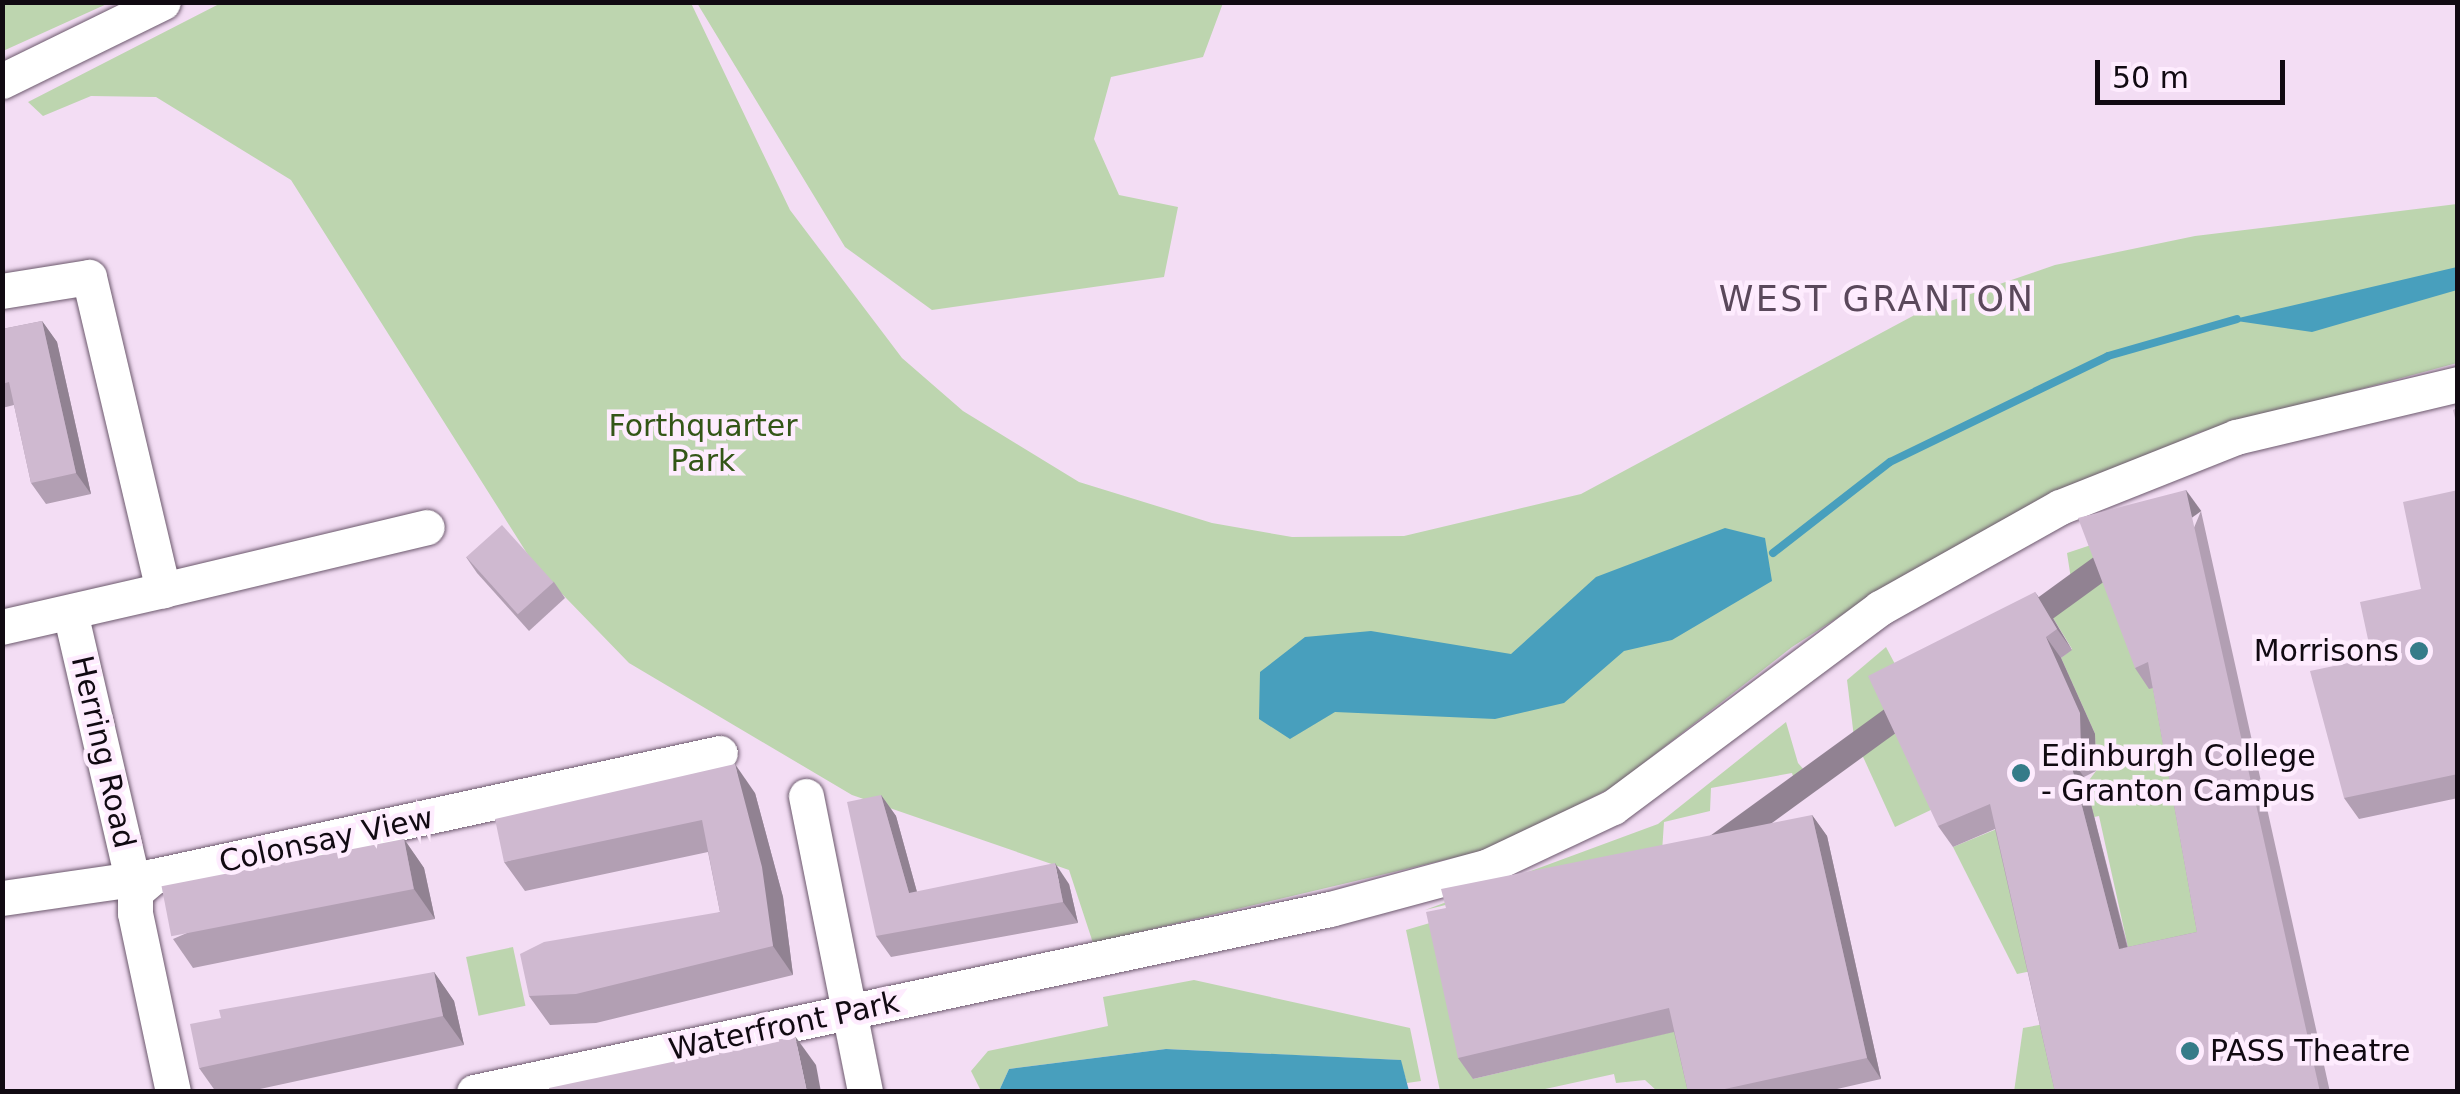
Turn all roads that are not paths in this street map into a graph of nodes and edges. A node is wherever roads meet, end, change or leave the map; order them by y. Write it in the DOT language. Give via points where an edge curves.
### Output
graph roads {
  1 [pos="163,2"];
  2 [pos="2,81"];
  3 [pos="2,290"];
  4 [pos="2458,384"];
  5 [pos="427,527"];
  6 [pos="163,590"];
  7 [pos="70,612"];
  8 [pos="2,627"];
  9 [pos="720,752"];
  10 [pos="806,796"];
  11 [pos="141,882"];
  12 [pos="2,898"];
  13 [pos="850,1012"];
  14 [pos="518,1087"];
  15 [pos="172,1092"];
  16 [pos="474,1092"];
  17 [pos="866,1092"];
  1 -- 2 [label="street"];
  3 -- 6 [label="street" via="89,277"];
  4 -- 13 [label="street, Waterfront Park" via="2236,437 2060,508 1880,608 1627,798 1486,867"];
  5 -- 6 [label="street"];
  6 -- 7 [label="street"];
  7 -- 8 [label="street"];
  7 -- 11 [label="street, Herring Road"];
  9 -- 11 [label="street, Colonsay View"];
  10 -- 13 [label="street"];
  11 -- 12 [label="street, Colonsay View"];
  11 -- 15 [label="street"];
  13 -- 14 [label="street, Waterfront Park"];
  13 -- 17 [label="street"];
  14 -- 16 [label="street, Waterfront Park"];
}
